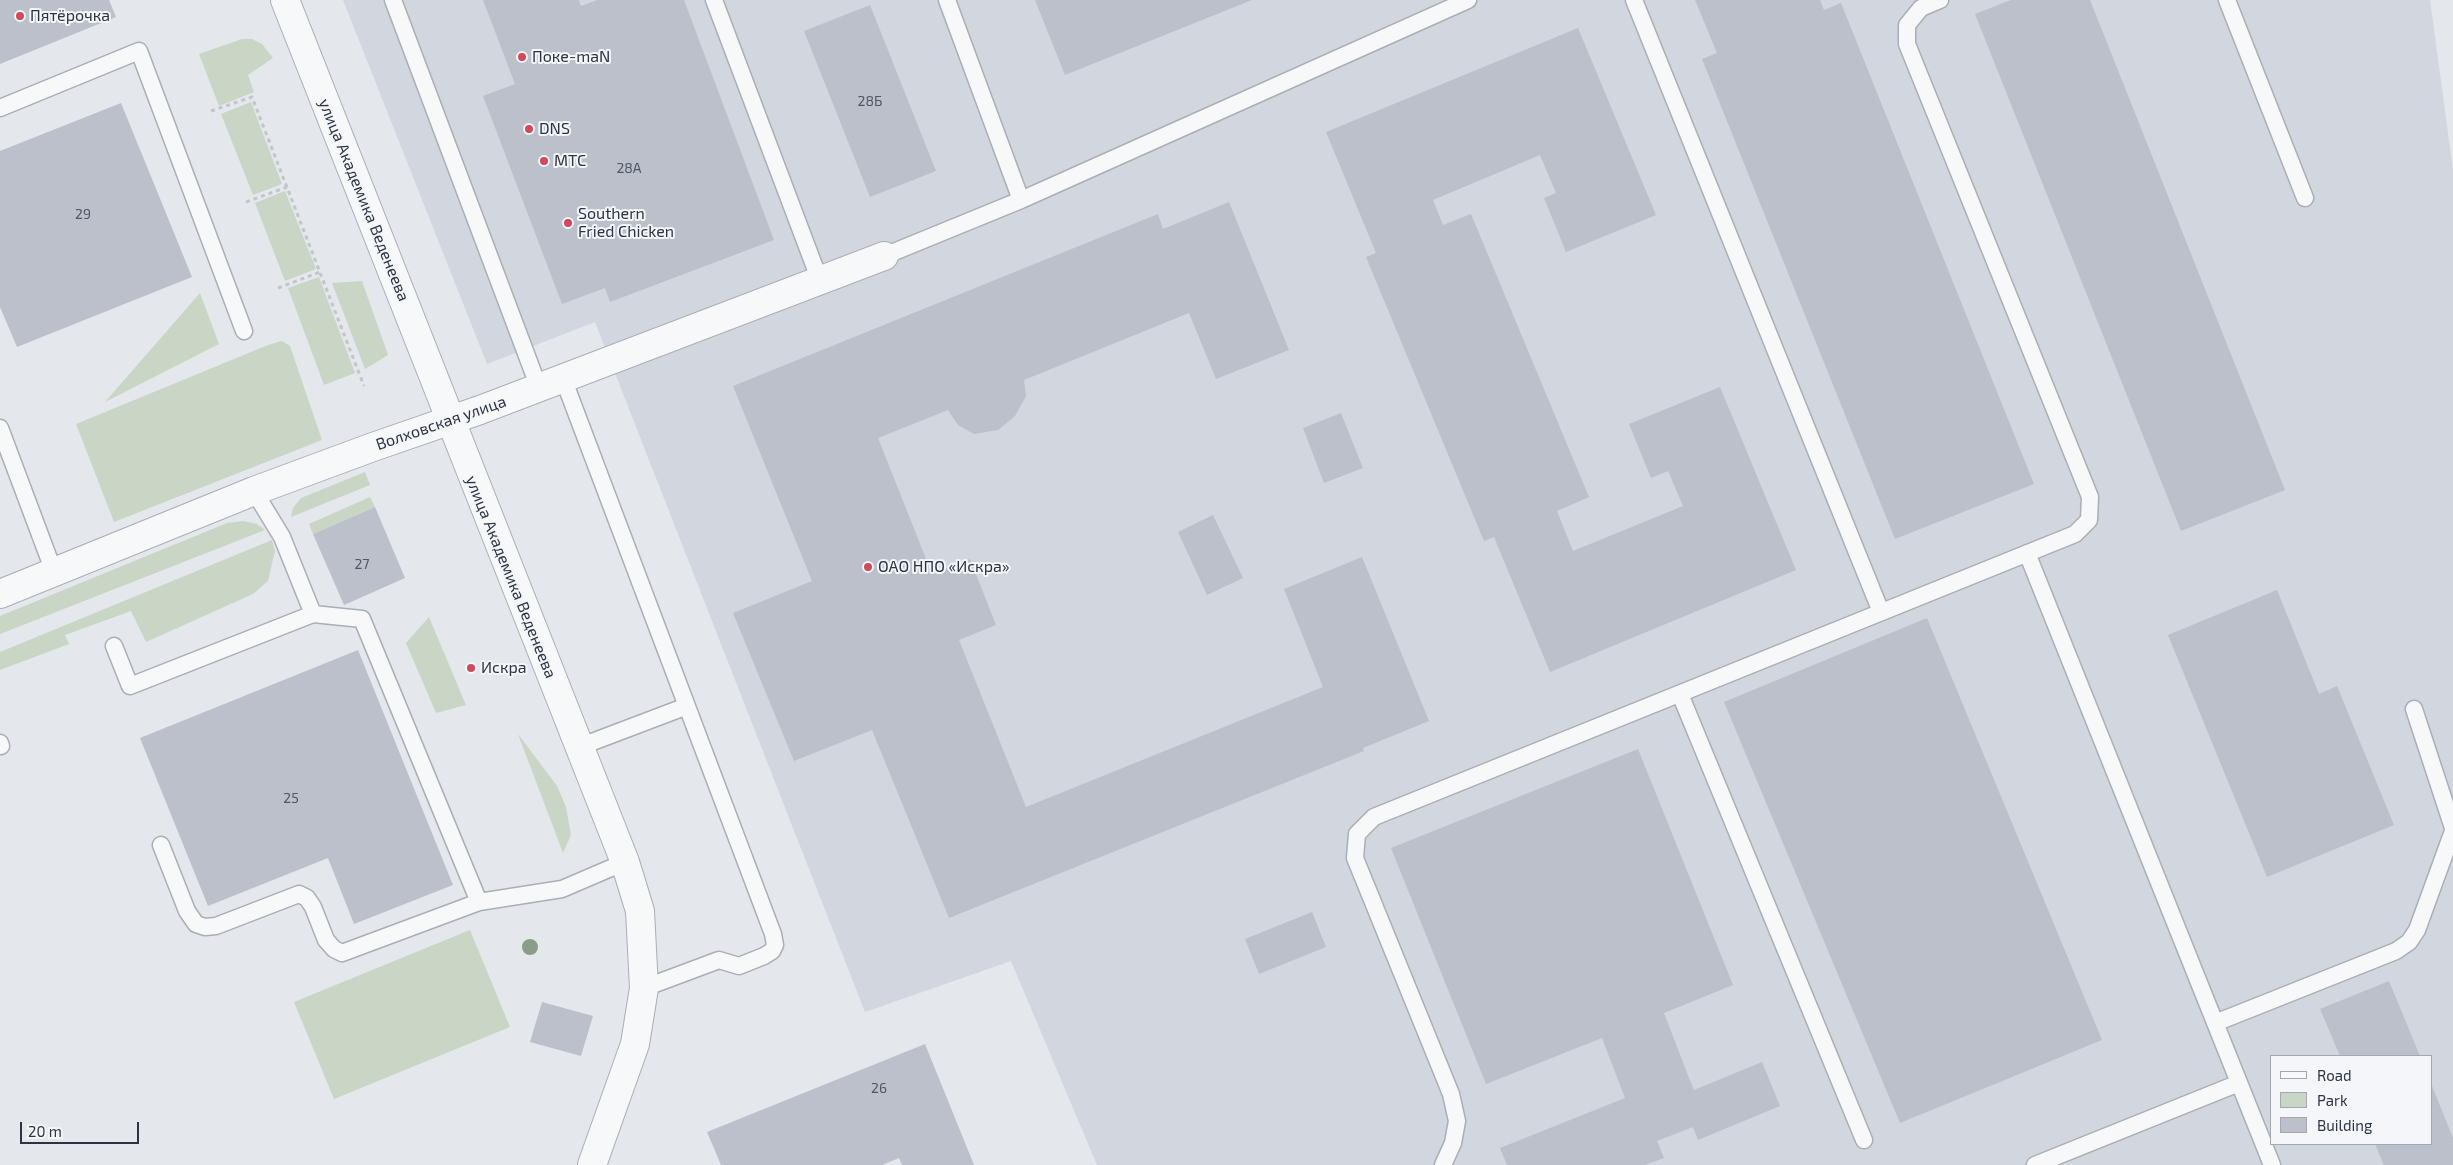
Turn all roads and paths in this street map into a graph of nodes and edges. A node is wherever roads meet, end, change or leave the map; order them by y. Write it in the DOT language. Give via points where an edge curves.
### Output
graph roads {
  1 [pos="284,0"];
  2 [pos="393,0"];
  3 [pos="714,0"];
  4 [pos="947,0"];
  5 [pos="1468,0"];
  6 [pos="1634,0"];
  7 [pos="1940,0"];
  8 [pos="2227,0"];
  9 [pos="0,108"];
  10 [pos="211,112"];
  11 [pos="287,186"];
  12 [pos="2305,198"];
  13 [pos="1021,200"];
  14 [pos="246,202"];
  15 [pos="884,256"];
  16 [pos="320,272"];
  17 [pos="820,281"];
  18 [pos="278,288"];
  19 [pos="244,330"];
  20 [pos="551,383"];
  21 [pos="364,386"];
  22 [pos="451,421"];
  23 [pos="0,428"];
  24 [pos="254,492"];
  25 [pos="2027,553"];
  26 [pos="54,572"];
  27 [pos="0,594"];
  28 [pos="1881,612"];
  29 [pos="313,614"];
  30 [pos="114,646"];
  31 [pos="1680,694"];
  32 [pos="687,706"];
  33 [pos="2414,709"];
  34 [pos="579,747"];
  35 [pos="2453,829"];
  36 [pos="161,845"];
  37 [pos="625,862"];
  38 [pos="479,902"];
  39 [pos="644,988"];
  40 [pos="2215,1023"];
  41 [pos="2239,1083"];
  42 [pos="1864,1140"];
  43 [pos="592,1165"];
  44 [pos="1443,1165"];
  45 [pos="2035,1165"];
  46 [pos="2272,1165"];
  1 -- 22 [label="street, улица Академика Веденеева"];
  2 -- 20 [label="lane"];
  3 -- 17 [label="lane"];
  4 -- 13 [label="lane"];
  5 -- 13 [label="lane"];
  6 -- 28 [label="lane"];
  7 -- 25 [label="lane" via="1921,8 1907,25 1907,44 2090,497 2089,520 2075,534"];
  8 -- 12 [label="lane"];
  9 -- 19 [label="lane" via="139,51"];
  10 -- 11 [label="path" via="252,97"];
  11 -- 14 [label="path"];
  11 -- 16 [label="path"];
  13 -- 15 [label="lane"];
  15 -- 17 [label="street, Волховская улица"];
  16 -- 18 [label="path"];
  16 -- 21 [label="path"];
  17 -- 20 [label="street, Волховская улица"];
  20 -- 22 [label="street, Волховская улица"];
  20 -- 32 [label="lane"];
  22 -- 24 [label="street, Волховская улица"];
  22 -- 34 [label="street, улица Академика Веденеева"];
  23 -- 26 [label="lane"];
  24 -- 26 [label="street, Волховская улица"];
  24 -- 29 [label="lane" via="282,537"];
  25 -- 28 [label="lane"];
  25 -- 40 [label="lane"];
  26 -- 27 [label="street, Волховская улица"];
  28 -- 31 [label="lane"];
  29 -- 30 [label="lane" via="130,686"];
  29 -- 38 [label="lane" via="362,619"];
  31 -- 42 [label="lane"];
  31 -- 44 [label="lane" via="1374,817 1357,834 1356,858 1451,1094 1457,1121 1453,1143"];
  32 -- 34 [label="lane"];
  32 -- 39 [label="lane" via="775,945 772,952 739,966 719,960"];
  33 -- 35 [label="lane"];
  34 -- 37 [label="street, улица Академика Веденеева"];
  35 -- 40 [label="lane" via="2417,930 2409,942 2396,951"];
  36 -- 38 [label="lane" via="187,911 196,924 216,926 299,894 307,898 313,907 326,940 342,953"];
  37 -- 38 [label="lane" via="562,888"];
  37 -- 39 [label="street, улица Академика Веденеева" via="640,911"];
  39 -- 43 [label="street, улица Академика Веденеева" via="634,1044"];
  40 -- 41 [label="lane"];
  41 -- 45 [label="lane"];
  41 -- 46 [label="lane"];
}
